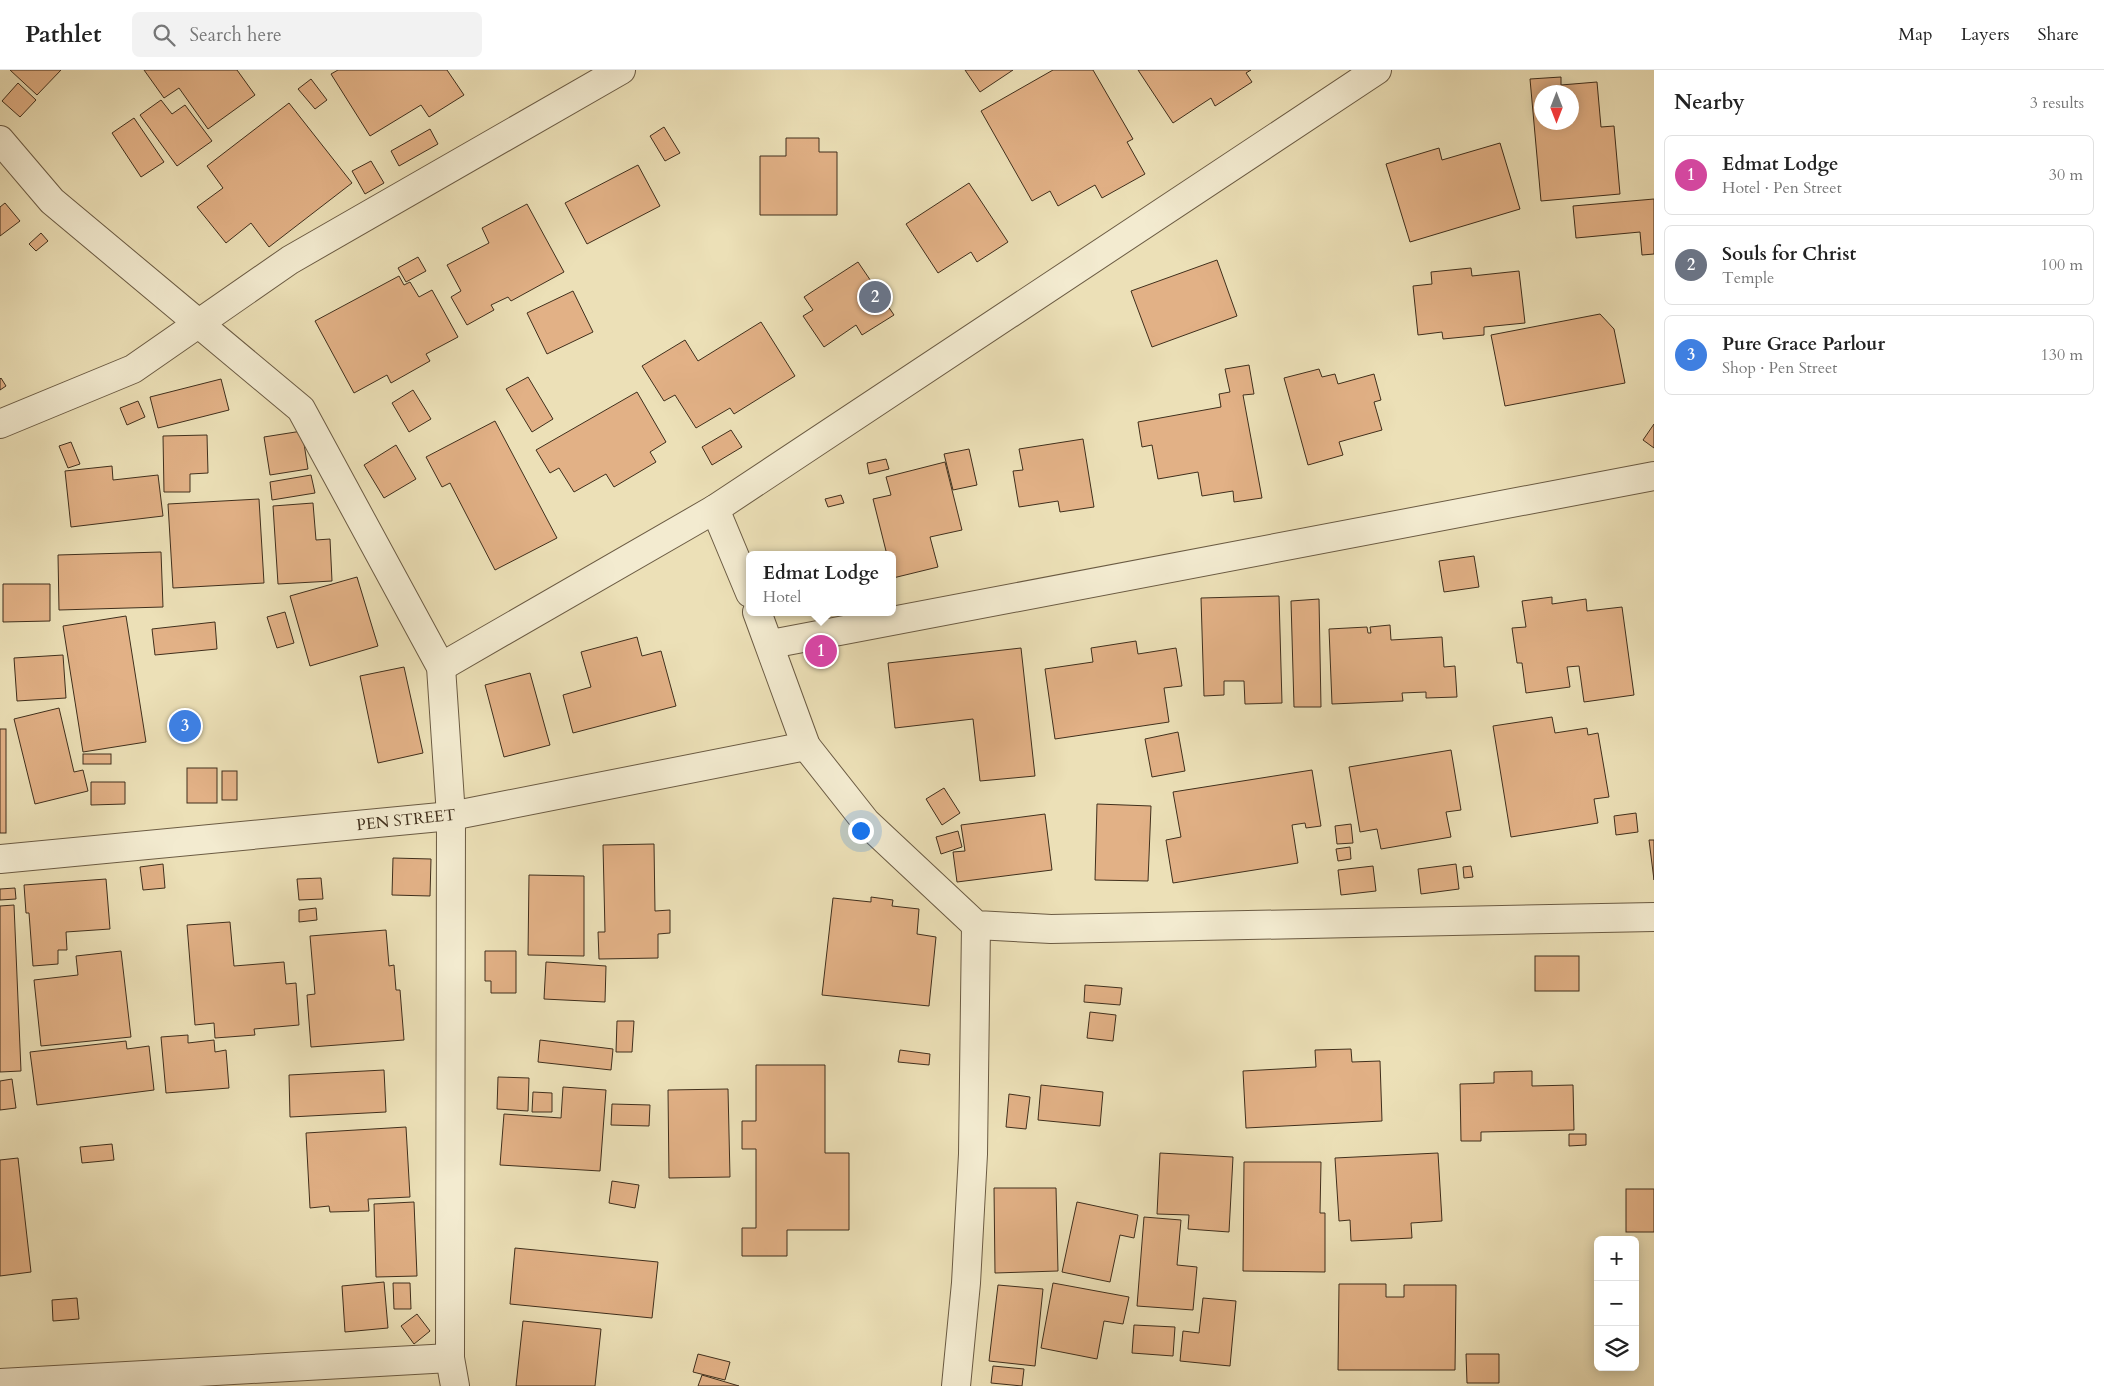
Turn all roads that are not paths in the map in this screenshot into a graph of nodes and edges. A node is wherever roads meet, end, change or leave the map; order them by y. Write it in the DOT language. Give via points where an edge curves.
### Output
graph roads {
  1 [pos="621,70"];
  2 [pos="1377,70"];
  3 [pos="0,140"];
  4 [pos="196,324"];
  5 [pos="0,424"];
  6 [pos="1654,476"];
  7 [pos="715,509"];
  8 [pos="746,584"];
  9 [pos="760,616"];
  10 [pos="770,644"];
  11 [pos="441,667"];
  12 [pos="806,746"];
  13 [pos="452,816"];
  14 [pos="0,859"];
  15 [pos="1654,917"];
  16 [pos="976,925"];
  17 [pos="450,1358"];
  18 [pos="0,1383"];
  19 [pos="455,1386"];
  20 [pos="956,1386"];
  1 -- 4 [label="street" via="290,260"];
  2 -- 7 [label="street"];
  3 -- 4 [label="street" via="52,201"];
  4 -- 5 [label="street" via="133,369"];
  4 -- 11 [label="street" via="301,409"];
  6 -- 10 [label="street"];
  7 -- 8 [label="street"];
  7 -- 11 [label="street"];
  9 -- 10 [label="street"];
  10 -- 12 [label="street"];
  11 -- 13 [label="street"];
  12 -- 13 [label="street, PEN STREET"];
  12 -- 16 [label="street" via="866,822"];
  13 -- 14 [label="street, PEN STREET"];
  13 -- 17 [label="street"];
  15 -- 16 [label="street" via="1051,929"];
  16 -- 20 [label="street" via="973,1154"];
  17 -- 18 [label="street"];
  17 -- 19 [label="street"];
}
